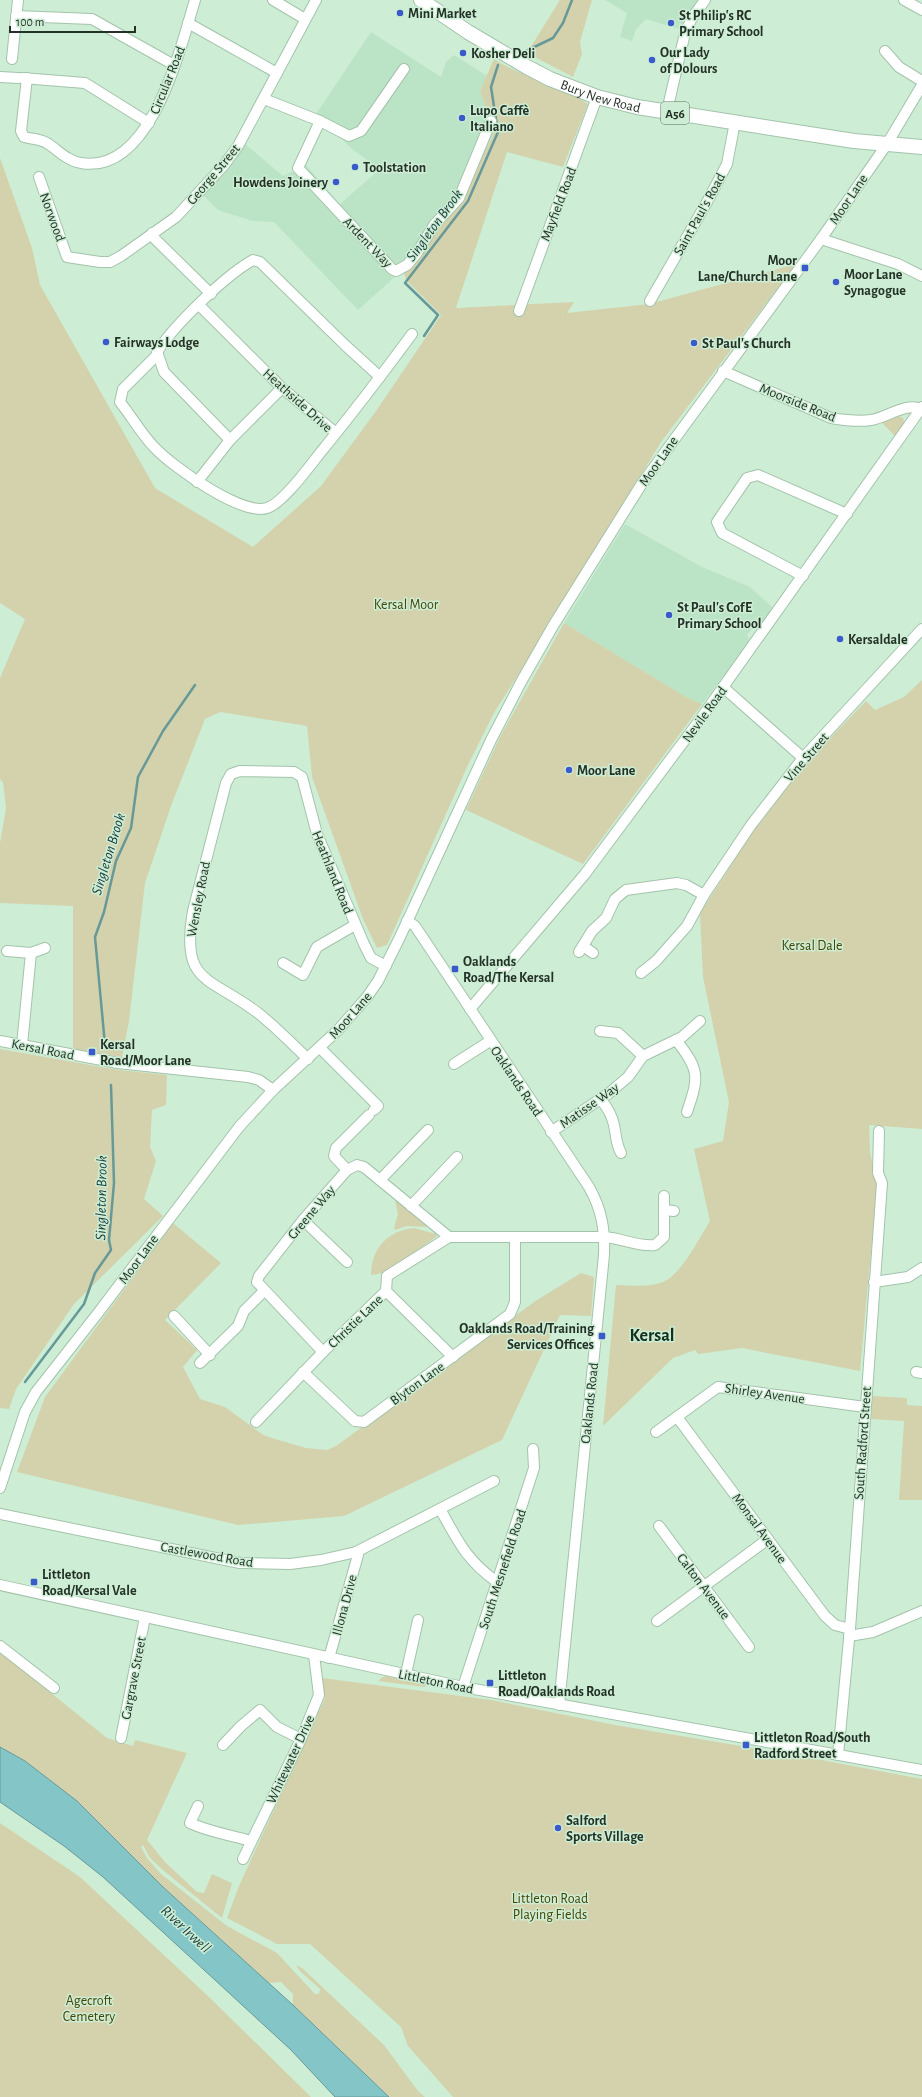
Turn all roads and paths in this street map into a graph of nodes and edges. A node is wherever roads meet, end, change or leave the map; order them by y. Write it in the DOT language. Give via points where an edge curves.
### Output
graph roads {
  1 [pos="18,0"];
  2 [pos="195,0"];
  3 [pos="273,0"];
  4 [pos="316,0"];
  5 [pos="421,0"];
  6 [pos="705,0"];
  7 [pos="904,0"];
  8 [pos="922,10"];
  9 [pos="16,16"];
  10 [pos="306,19"];
  11 [pos="188,23"];
  12 [pos="885,51"];
  13 [pos="174,65"];
  14 [pos="404,69"];
  15 [pos="277,73"];
  16 [pos="15,78"];
  17 [pos="922,82"];
  18 [pos="922,85"];
  19 [pos="597,97"];
  20 [pos="264,99"];
  21 [pos="667,111"];
  22 [pos="320,121"];
  23 [pos="491,121"];
  24 [pos="735,122"];
  25 [pos="149,123"];
  26 [pos="887,144"];
  27 [pos="922,148"];
  28 [pos="39,177"];
  29 [pos="152,233"];
  30 [pos="821,239"];
  31 [pos="67,257"];
  32 [pos="922,276"];
  33 [pos="211,294"];
  34 [pos="650,301"];
  35 [pos="199,305"];
  36 [pos="519,311"];
  37 [pos="412,334"];
  38 [pos="158,354"];
  39 [pos="723,371"];
  40 [pos="380,377"];
  41 [pos="282,388"];
  42 [pos="922,408"];
  43 [pos="336,433"];
  44 [pos="230,440"];
  45 [pos="197,482"];
  46 [pos="847,514"];
  47 [pos="804,576"];
  48 [pos="922,629"];
  49 [pos="723,687"];
  50 [pos="803,758"];
  51 [pos="294,772"];
  52 [pos="704,895"];
  53 [pos="407,921"];
  54 [pos="355,925"];
  55 [pos="45,948"];
  56 [pos="7,951"];
  57 [pos="31,953"];
  58 [pos="593,953"];
  59 [pos="283,963"];
  60 [pos="386,966"];
  61 [pos="648,972"];
  62 [pos="470,1009"];
  63 [pos="700,1021"];
  64 [pos="600,1031"];
  65 [pos="676,1040"];
  66 [pos="0,1041"];
  67 [pos="490,1041"];
  68 [pos="22,1045"];
  69 [pos="320,1048"];
  70 [pos="643,1056"];
  71 [pos="308,1059"];
  72 [pos="454,1064"];
  73 [pos="273,1090"];
  74 [pos="601,1099"];
  75 [pos="687,1112"];
  76 [pos="428,1130"];
  77 [pos="879,1131"];
  78 [pos="551,1132"];
  79 [pos="621,1153"];
  80 [pos="457,1158"];
  81 [pos="348,1170"];
  82 [pos="380,1180"];
  83 [pos="664,1196"];
  84 [pos="411,1206"];
  85 [pos="303,1220"];
  86 [pos="449,1237"];
  87 [pos="515,1237"];
  88 [pos="604,1237"];
  89 [pos="346,1263"];
  90 [pos="922,1268"];
  91 [pos="874,1282"];
  92 [pos="264,1291"];
  93 [pos="386,1291"];
  94 [pos="174,1316"];
  95 [pos="323,1352"];
  96 [pos="210,1355"];
  97 [pos="452,1357"];
  98 [pos="200,1362"];
  99 [pos="303,1372"];
  100 [pos="864,1407"];
  101 [pos="677,1417"];
  102 [pos="256,1422"];
  103 [pos="656,1432"];
  104 [pos="533,1449"];
  105 [pos="494,1481"];
  106 [pos="0,1488"];
  107 [pos="440,1509"];
  108 [pos="0,1514"];
  109 [pos="659,1526"];
  110 [pos="768,1539"];
  111 [pos="356,1552"];
  112 [pos="497,1582"];
  113 [pos="0,1585"];
  114 [pos="704,1586"];
  115 [pos="922,1611"];
  116 [pos="145,1617"];
  117 [pos="418,1620"];
  118 [pos="657,1621"];
  119 [pos="849,1633"];
  120 [pos="0,1646"];
  121 [pos="749,1647"];
  122 [pos="314,1655"];
  123 [pos="329,1658"];
  124 [pos="406,1674"];
  125 [pos="463,1687"];
  126 [pos="54,1688"];
  127 [pos="559,1705"];
  128 [pos="121,1738"];
  129 [pos="301,1739"];
  130 [pos="223,1745"];
  131 [pos="838,1755"];
  132 [pos="922,1770"];
  133 [pos="198,1806"];
  134 [pos="251,1841"];
  135 [pos="243,1859"];
  1 -- 9 [label="street"];
  2 -- 11 [label="street, Circular Road"];
  3 -- 10 [label="street"];
  4 -- 10 [label="street, George Street"];
  5 -- 19 [label="highway, Bury New Road / A56" via="527,67"];
  6 -- 21 [label="street" via="685,33"];
  7 -- 8 [label="street"];
  9 -- 13 [label="street" via="92,19"];
  9 -- 16 [label="street" via="12,62"];
  10 -- 15 [label="street, George Street"];
  11 -- 13 [label="street, Circular Road"];
  11 -- 15 [label="street"];
  12 -- 17 [label="street" via="899,67"];
  13 -- 25 [label="street, Circular Road"];
  14 -- 22 [label="street" via="371,119 357,134 349,136"];
  15 -- 20 [label="street, George Street"];
  16 -- 25 [label="street" via="85,83"];
  16 -- 25 [label="street, Circular Road" via="24,137 48,143 73,161 89,163 113,159 128,148"];
  18 -- 26 [label="street, Moor Lane"];
  19 -- 21 [label="highway, Bury New Road / A56"];
  19 -- 36 [label="street, Mayfield Road"];
  20 -- 22 [label="street"];
  20 -- 29 [label="street, George Street" via="238,146 224,165 176,217"];
  21 -- 24 [label="highway, Bury New Road / A56"];
  22 -- 23 [label="street, Ardent Way" via="298,168 392,269 399,270 417,253 434,225 459,198"];
  24 -- 26 [label="highway, Bury New Road / A56"];
  24 -- 34 [label="street, Saint Paul's Road" via="727,164"];
  26 -- 27 [label="highway, Bury New Road / A56"];
  26 -- 30 [label="street, Moor Lane"];
  28 -- 31 [label="street, Norwood"];
  29 -- 31 [label="street, George Street" via="110,262"];
  29 -- 33 [label="street" via="155,239"];
  30 -- 32 [label="street" via="898,264"];
  30 -- 39 [label="street, Moor Lane"];
  33 -- 35 [label="street"];
  33 -- 40 [label="street" via="241,267 253,260 260,262"];
  35 -- 38 [label="street" via="166,337"];
  35 -- 41 [label="street, Heathside Drive"];
  37 -- 40 [label="street"];
  38 -- 44 [label="street" via="164,372"];
  38 -- 45 [label="street, Heathside Drive" via="123,390 120,402 155,448"];
  39 -- 42 [label="street, Moorside Road" via="841,420 871,420 909,408"];
  39 -- 53 [label="street, Moor Lane" via="641,485 521,682 468,787"];
  40 -- 43 [label="street"];
  41 -- 43 [label="street, Heathside Drive"];
  41 -- 44 [label="street"];
  42 -- 46 [label="street, Nevile Road"];
  43 -- 45 [label="street, Heathside Drive" via="294,486 268,508 258,510 225,498"];
  44 -- 45 [label="street"];
  46 -- 47 [label="street, Nevile Road"];
  46 -- 47 [label="street" via="758,474 747,478 717,522 722,533"];
  47 -- 49 [label="street, Nevile Road"];
  48 -- 50 [label="street, Vine Street"];
  49 -- 50 [label="street"];
  49 -- 62 [label="street, Nevile Road" via="585,874"];
  50 -- 52 [label="street, Vine Street" via="751,825"];
  51 -- 54 [label="street, Heathland Road" via="302,777 317,834"];
  51 -- 71 [label="street, Wensley Road" via="240,771 231,774 228,779 193,911 189,950 194,965 206,979 258,1013"];
  52 -- 58 [label="street" via="686,885 677,884 626,890 615,899 606,918 592,931 581,949"];
  52 -- 61 [label="street, Vine Street" via="687,926"];
  53 -- 60 [label="street, Moor Lane"];
  53 -- 62 [label="street, Oaklands Road" via="415,926"];
  54 -- 59 [label="street" via="317,947 303,975"];
  54 -- 60 [label="street, Heathland Road" via="372,958"];
  55 -- 57 [label="street"];
  56 -- 57 [label="street"];
  57 -- 68 [label="street"];
  60 -- 69 [label="street, Moor Lane" via="367,997"];
  62 -- 67 [label="street, Oaklands Road"];
  63 -- 65 [label="street, Matisse Way"];
  64 -- 70 [label="street" via="618,1033"];
  65 -- 70 [label="street, Matisse Way"];
  65 -- 75 [label="street" via="689,1057 695,1071 696,1088"];
  66 -- 68 [label="street, Kersal Road"];
  67 -- 72 [label="street"];
  67 -- 78 [label="street, Oaklands Road"];
  68 -- 73 [label="street, Kersal Road" via="118,1063 248,1077 259,1080"];
  69 -- 71 [label="street, Moor Lane"];
  69 -- 81 [label="street" via="374,1110 336,1148 334,1156"];
  70 -- 74 [label="street, Matisse Way" via="628,1077"];
  71 -- 73 [label="street, Moor Lane"];
  73 -- 106 [label="street, Moor Lane" via="239,1127 36,1392 25,1412"];
  74 -- 78 [label="street, Matisse Way"];
  74 -- 79 [label="street" via="611,1116 616,1144"];
  76 -- 82 [label="street"];
  77 -- 91 [label="street, South Radford Street" via="878,1173 882,1183"];
  78 -- 88 [label="street, Oaklands Road" via="596,1199"];
  80 -- 84 [label="street"];
  81 -- 82 [label="street" via="353,1166 361,1166"];
  81 -- 85 [label="street, Greene Way"];
  82 -- 84 [label="street"];
  83 -- 88 [label="street" via="669,1210 664,1237 655,1245 634,1245 617,1238"];
  84 -- 86 [label="street"];
  85 -- 89 [label="street"];
  85 -- 92 [label="street, Greene Way" via="259,1276 258,1285"];
  86 -- 87 [label="street"];
  86 -- 93 [label="street, Christie Lane" via="387,1276"];
  87 -- 88 [label="street"];
  87 -- 97 [label="street, Blyton Lane" via="515,1302 510,1314"];
  88 -- 127 [label="street, Oaklands Road"];
  90 -- 91 [label="street" via="908,1277"];
  91 -- 100 [label="street, South Radford Street"];
  92 -- 95 [label="street"];
  92 -- 96 [label="street" via="243,1314 238,1326"];
  93 -- 95 [label="street, Christie Lane"];
  93 -- 97 [label="street"];
  94 -- 96 [label="street"];
  95 -- 99 [label="street, Christie Lane"];
  96 -- 98 [label="street"];
  97 -- 99 [label="street, Blyton Lane" via="364,1422 355,1421"];
  99 -- 102 [label="street, Christie Lane"];
  100 -- 101 [label="street, Shirley Avenue" via="718,1386"];
  100 -- 119 [label="street, South Radford Street"];
  101 -- 103 [label="street, Shirley Avenue"];
  101 -- 110 [label="street, Monsal Avenue"];
  104 -- 112 [label="street, South Mesnefield Road" via="534,1468"];
  105 -- 107 [label="street, Castlewood Road"];
  107 -- 111 [label="street, Castlewood Road"];
  107 -- 112 [label="street" via="465,1553"];
  108 -- 111 [label="street, Castlewood Road" via="240,1563 306,1562"];
  109 -- 114 [label="street, Calton Avenue"];
  110 -- 114 [label="street"];
  110 -- 119 [label="street, Monsal Avenue" via="825,1616"];
  111 -- 123 [label="street, Illona Drive" via="358,1555"];
  112 -- 125 [label="street, South Mesnefield Road"];
  113 -- 116 [label="street, Littleton Road"];
  114 -- 118 [label="street"];
  114 -- 121 [label="street, Calton Avenue"];
  115 -- 119 [label="street" via="873,1632"];
  116 -- 122 [label="street, Littleton Road"];
  116 -- 128 [label="street, Gargrave Street"];
  117 -- 124 [label="street"];
  119 -- 131 [label="street, South Radford Street"];
  120 -- 126 [label="street"];
  122 -- 123 [label="street, Littleton Road"];
  122 -- 129 [label="street, Whitewater Drive" via="319,1695"];
  123 -- 124 [label="street, Littleton Road"];
  124 -- 125 [label="street, Littleton Road"];
  125 -- 127 [label="street, Littleton Road"];
  127 -- 131 [label="street, Littleton Road"];
  129 -- 130 [label="street" via="277,1727 260,1710"];
  129 -- 134 [label="street, Whitewater Drive"];
  131 -- 132 [label="street, Littleton Road"];
  133 -- 134 [label="street" via="190,1823 203,1829"];
  134 -- 135 [label="street, Whitewater Drive"];
}
